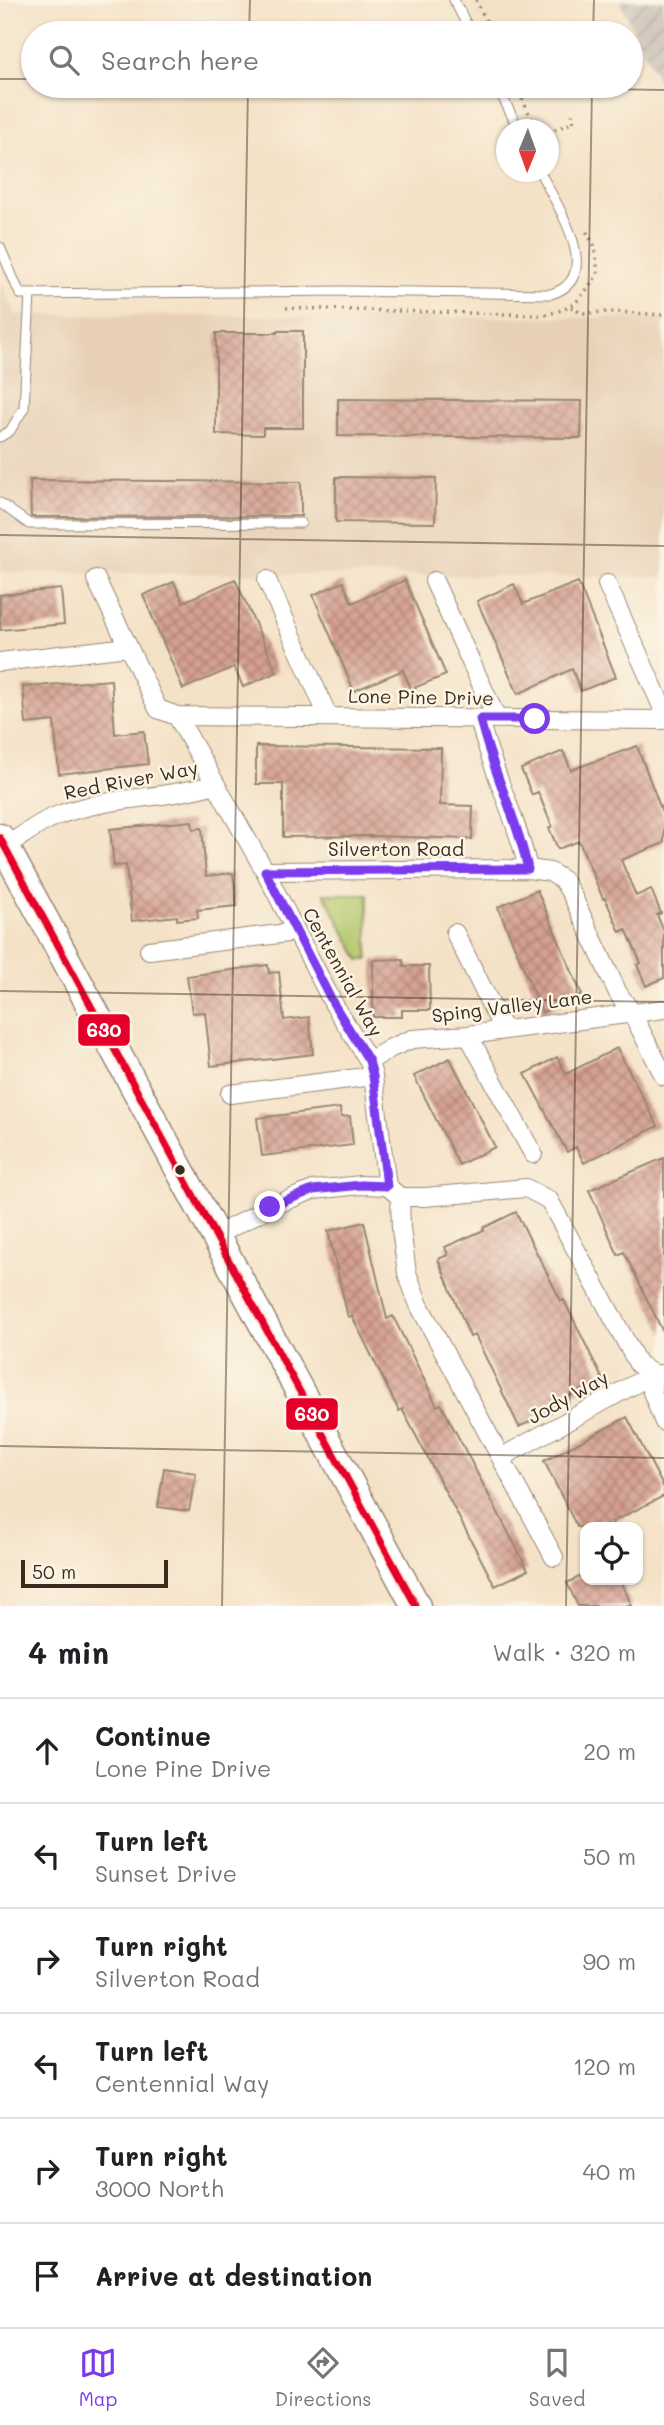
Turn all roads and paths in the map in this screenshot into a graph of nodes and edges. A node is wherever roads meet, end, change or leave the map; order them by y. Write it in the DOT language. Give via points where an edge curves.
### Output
graph roads {
  1 [pos="454,0"];
  2 [pos="476,0"];
  3 [pos="465,21"];
  4 [pos="486,21"];
  5 [pos="503,98"];
  6 [pos="522,98"];
  7 [pos="572,114"];
  8 [pos="514,119"];
  9 [pos="532,119"];
  10 [pos="559,128"];
  11 [pos="545,182"];
  12 [pos="0,247"];
  13 [pos="30,294"];
  14 [pos="571,307"];
  15 [pos="664,315"];
  16 [pos="0,437"];
  17 [pos="0,503"];
  18 [pos="301,523"];
  19 [pos="96,579"];
  20 [pos="267,580"];
  21 [pos="434,582"];
  22 [pos="607,584"];
  23 [pos="128,647"];
  24 [pos="0,662"];
  25 [pos="664,710"];
  26 [pos="177,716"];
  27 [pos="328,716"];
  28 [pos="488,719"];
  29 [pos="664,720"];
  30 [pos="215,784"];
  31 [pos="2,843"];
  32 [pos="528,869"];
  33 [pos="265,871"];
  34 [pos="296,932"];
  35 [pos="455,933"];
  36 [pos="149,950"];
  37 [pos="664,1010"];
  38 [pos="632,1013"];
  39 [pos="503,1029"];
  40 [pos="468,1035"];
  41 [pos="371,1068"];
  42 [pos="664,1076"];
  43 [pos="230,1094"];
  44 [pos="533,1154"];
  45 [pos="393,1191"];
  46 [pos="215,1236"];
  47 [pos="659,1374"];
  48 [pos="664,1422"];
  49 [pos="502,1457"];
  50 [pos="554,1557"];
  51 [pos="416,1606"];
  1 -- 3 [label="lane"];
  2 -- 4 [label="path"];
  5 -- 8 [label="lane"];
  6 -- 9 [label="path"];
  7 -- 10 [label="path" via="574,122"];
  11 -- 13 [label="lane" via="577,254 571,281 551,294"];
  12 -- 13 [label="lane" via="20,294"];
  13 -- 16 [label="lane" via="24,408 10,431"];
  14 -- 15 [label="path" via="581,313"];
  17 -- 18 [label="lane" via="29,524"];
  19 -- 23 [label="street, Centennial Way"];
  20 -- 27 [label="street"];
  21 -- 28 [label="street"];
  22 -- 25 [label="street"];
  23 -- 24 [label="street"];
  23 -- 26 [label="street, Centennial Way" via="158,709"];
  26 -- 27 [label="street, Lone Pine Drive"];
  26 -- 30 [label="street, Centennial Way"];
  27 -- 28 [label="street, Lone Pine Drive"];
  28 -- 29 [label="street, Lone Pine Drive"];
  28 -- 32 [label="street" via="488,752 521,836"];
  30 -- 31 [label="street, Red River Way" via="55,816"];
  30 -- 33 [label="street, Centennial Way"];
  31 -- 46 [label="main road"];
  32 -- 33 [label="street, Silverton Road"];
  32 -- 38 [label="street, Silverton Road" via="550,872 563,880"];
  33 -- 34 [label="street, Centennial Way"];
  34 -- 36 [label="street"];
  34 -- 41 [label="street, Centennial Way"];
  35 -- 39 [label="street"];
  37 -- 38 [label="street, Sping Valley Lane"];
  38 -- 39 [label="street, Sping Valley Lane"];
  38 -- 42 [label="street, Silverton Road"];
  39 -- 40 [label="street, Sping Valley Lane"];
  40 -- 41 [label="street, Sping Valley Lane" via="412,1039 391,1048"];
  40 -- 44 [label="street"];
  41 -- 43 [label="street"];
  41 -- 45 [label="street, Centennial Way"];
  45 -- 46 [label="street" via="361,1185 313,1190"];
  45 -- 47 [label="street" via="425,1197 526,1188 549,1200 638,1364"];
  45 -- 49 [label="street, Centennial Way" via="407,1273 419,1305"];
  46 -- 51 [label="main road"];
  47 -- 48 [label="street" via="652,1392"];
  47 -- 49 [label="street, Jody Way"];
  49 -- 50 [label="street, Centennial Way"];
}
